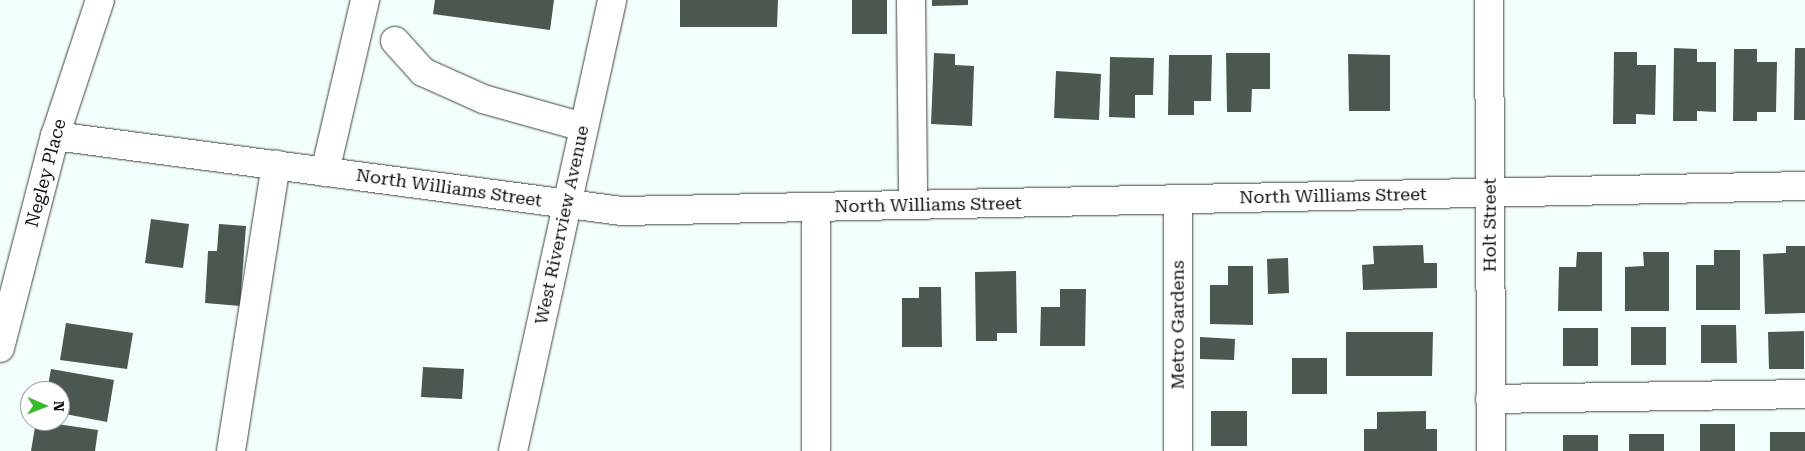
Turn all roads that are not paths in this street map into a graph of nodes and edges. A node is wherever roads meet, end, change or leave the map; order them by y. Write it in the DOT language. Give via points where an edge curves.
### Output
graph roads {
  1 [pos="100,0"];
  2 [pos="365,0"];
  3 [pos="612,0"];
  4 [pos="911,0"];
  5 [pos="1489,0"];
  6 [pos="395,41"];
  7 [pos="583,127"];
  8 [pos="56,136"];
  9 [pos="276,165"];
  10 [pos="325,172"];
  11 [pos="1805,186"];
  12 [pos="1490,192"];
  13 [pos="1178,199"];
  14 [pos="565,204"];
  15 [pos="913,205"];
  16 [pos="816,207"];
  17 [pos="0,348"];
  18 [pos="1805,394"];
  19 [pos="1490,399"];
  20 [pos="232,451"];
  21 [pos="514,451"];
  22 [pos="816,451"];
  23 [pos="1178,451"];
  24 [pos="1491,451"];
  1 -- 8 [label="street, Negley Place"];
  2 -- 10 [label="street"];
  3 -- 7 [label="street, West Riverview Avenue"];
  4 -- 15 [label="street"];
  5 -- 12 [label="street, Holt Street"];
  6 -- 7 [label="street" via="422,72 483,99"];
  7 -- 14 [label="street, West Riverview Avenue"];
  8 -- 9 [label="street, North Williams Street"];
  8 -- 17 [label="street, Negley Place"];
  9 -- 10 [label="street, North Williams Street"];
  9 -- 20 [label="street"];
  10 -- 14 [label="street, North Williams Street"];
  11 -- 12 [label="street, North Williams Street"];
  12 -- 13 [label="street, North Williams Street"];
  12 -- 19 [label="street, Holt Street"];
  13 -- 15 [label="street, North Williams Street"];
  13 -- 23 [label="street, Metro Gardens"];
  14 -- 16 [label="street, North Williams Street" via="622,211"];
  14 -- 21 [label="street, West Riverview Avenue"];
  15 -- 16 [label="street, North Williams Street"];
  16 -- 22 [label="street"];
  18 -- 19 [label="street"];
  19 -- 24 [label="street, Holt Street"];
}
